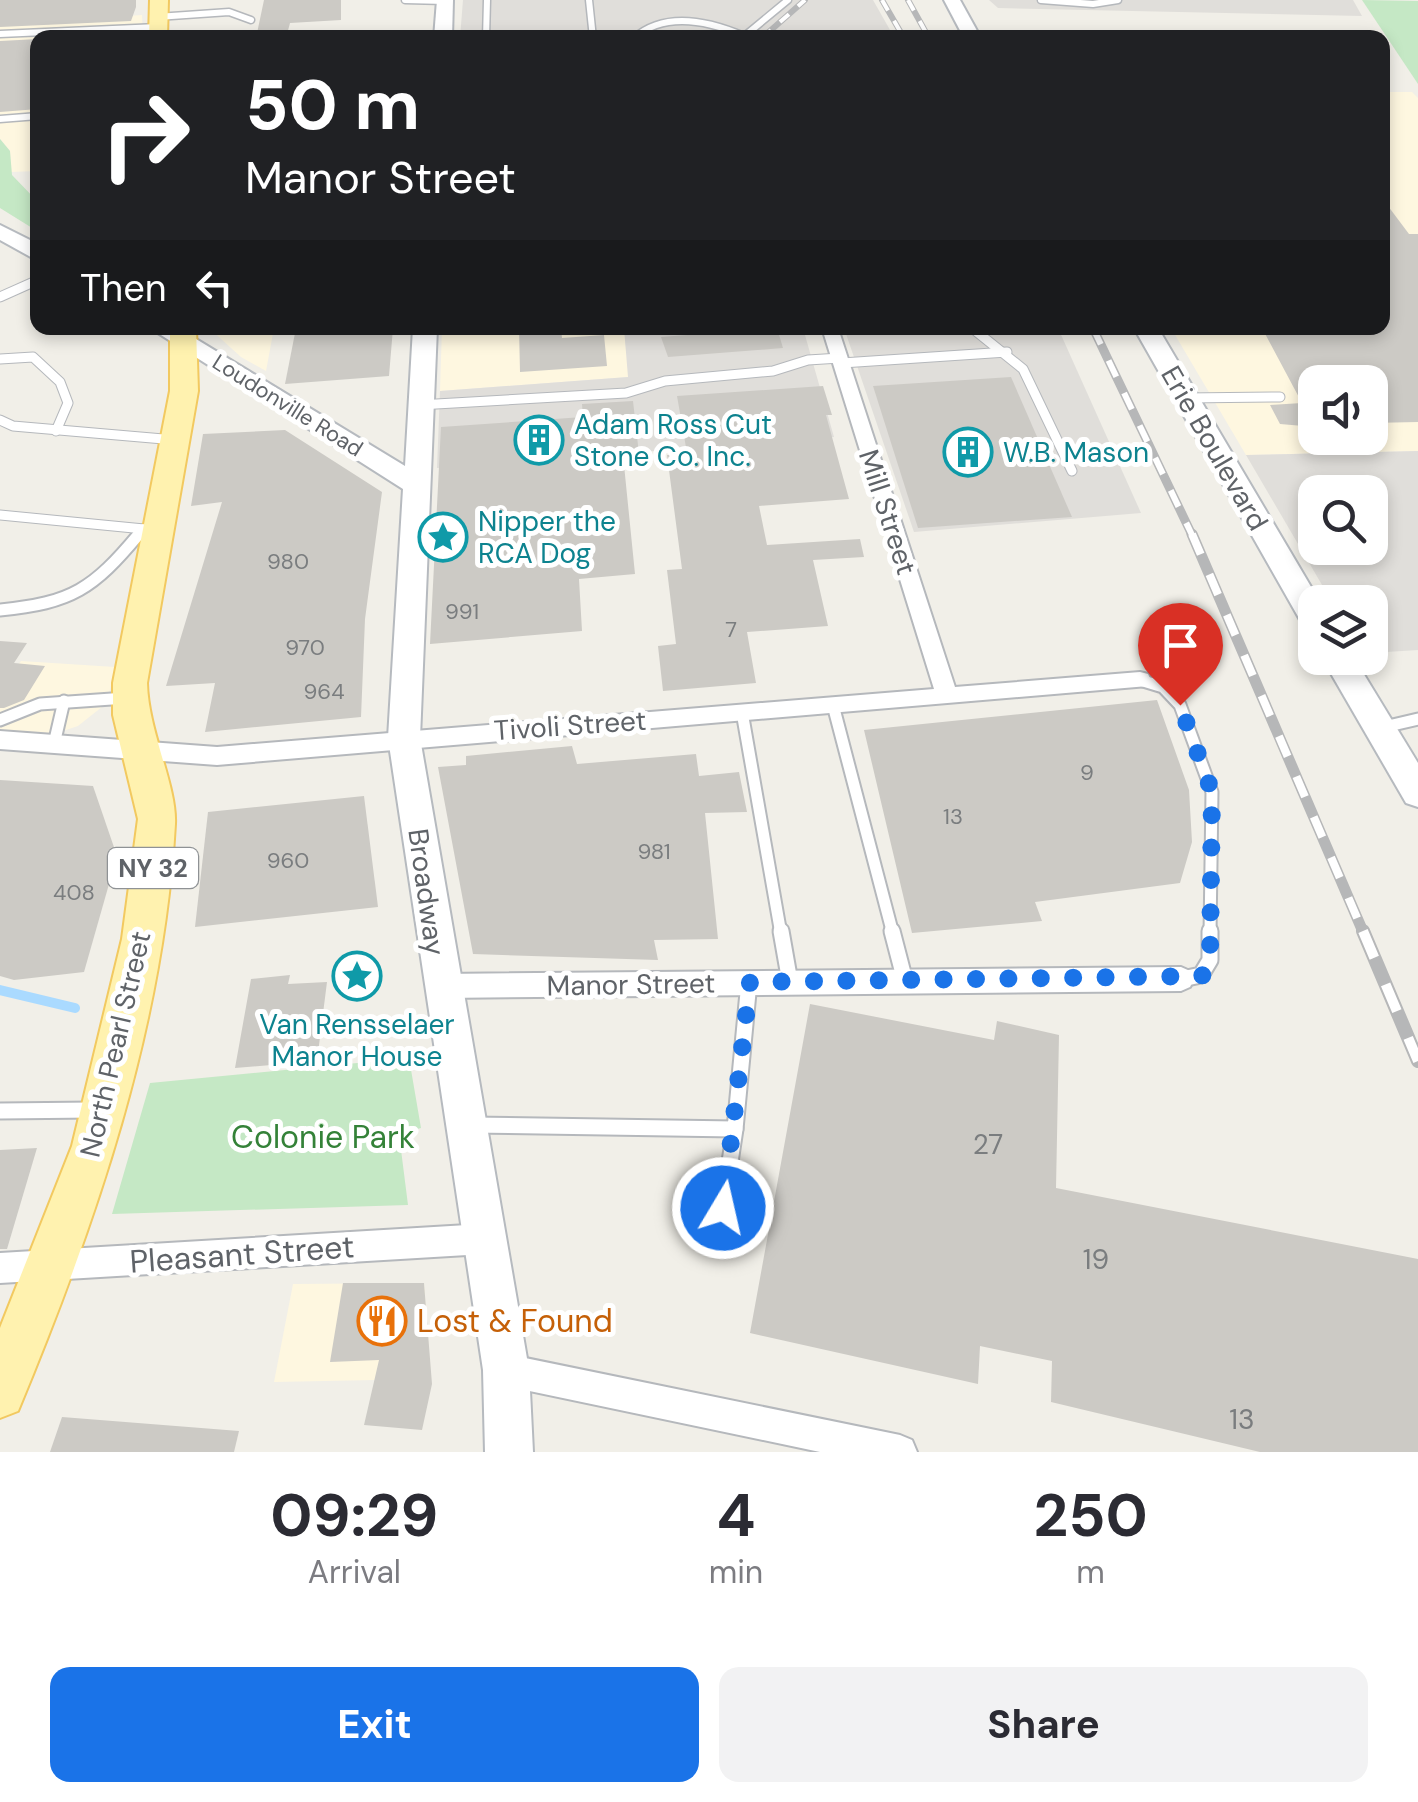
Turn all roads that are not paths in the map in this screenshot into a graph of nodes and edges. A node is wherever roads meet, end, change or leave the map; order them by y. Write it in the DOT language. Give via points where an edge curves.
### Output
graph roads {
  1 [pos="405,0"];
  2 [pos="445,0"];
  3 [pos="487,0"];
  4 [pos="589,0"];
  5 [pos="788,0"];
  6 [pos="952,0"];
  7 [pos="1042,0"];
  8 [pos="1118,0"];
  9 [pos="158,20"];
  10 [pos="251,20"];
  11 [pos="45,30"];
  12 [pos="443,30"];
  13 [pos="486,30"];
  14 [pos="593,30"];
  15 [pos="644,30"];
  16 [pos="728,30"];
  17 [pos="752,30"];
  18 [pos="969,30"];
  19 [pos="30,31"];
  20 [pos="0,34"];
  21 [pos="30,117"];
  22 [pos="0,119"];
  23 [pos="3,236"];
  24 [pos="30,250"];
  25 [pos="30,284"];
  26 [pos="0,297"];
  27 [pos="176,335"];
  28 [pos="181,335"];
  29 [pos="425,335"];
  30 [pos="832,335"];
  31 [pos="982,335"];
  32 [pos="1150,335"];
  33 [pos="1007,352"];
  34 [pos="0,359"];
  35 [pos="841,361"];
  36 [pos="1280,397"];
  37 [pos="1186,398"];
  38 [pos="420,405"];
  39 [pos="0,420"];
  40 [pos="56,430"];
  41 [pos="175,440"];
  42 [pos="1072,471"];
  43 [pos="414,484"];
  44 [pos="0,515"];
  45 [pos="150,530"];
  46 [pos="1298,590"];
  47 [pos="0,610"];
  48 [pos="1348,675"];
  49 [pos="1140,680"];
  50 [pos="947,696"];
  51 [pos="130,698"];
  52 [pos="64,701"];
  53 [pos="832,705"];
  54 [pos="742,712"];
  55 [pos="1418,719"];
  56 [pos="0,720"];
  57 [pos="1380,728"];
  58 [pos="404,738"];
  59 [pos="0,740"];
  60 [pos="54,744"];
  61 [pos="140,750"];
  62 [pos="1418,793"];
  63 [pos="1181,979"];
  64 [pos="905,981"];
  65 [pos="750,982"];
  66 [pos="790,982"];
  67 [pos="441,986"];
  68 [pos="102,1110"];
  69 [pos="0,1111"];
  70 [pos="467,1125"];
  71 [pos="736,1128"];
  72 [pos="723,1208"];
  73 [pos="484,1239"];
  74 [pos="49,1266"];
  75 [pos="0,1268"];
  76 [pos="506,1370"];
  77 [pos="0,1394"];
  78 [pos="509,1452"];
  79 [pos="900,1452"];
  1 -- 2 [label="lane"];
  2 -- 12 [label="street"];
  3 -- 13 [label="lane"];
  4 -- 14 [label="lane"];
  5 -- 17 [label="lane"];
  6 -- 18 [label="street"];
  7 -- 8 [label="lane"];
  9 -- 10 [label="lane" via="229,12"];
  9 -- 11 [label="lane"];
  15 -- 16 [label="lane" via="696,22"];
  19 -- 20 [label="lane"];
  21 -- 22 [label="lane"];
  23 -- 24 [label="street"];
  25 -- 26 [label="lane"];
  27 -- 41 [label="main road, North Pearl Street / NY 32" via="184,391"];
  28 -- 43 [label="street, Loudonville Road"];
  29 -- 38 [label="street, Broadway"];
  30 -- 35 [label="street, Mill Street"];
  31 -- 33 [label="lane"];
  32 -- 37 [label="street, Erie Boulevard"];
  33 -- 35 [label="lane"];
  33 -- 42 [label="lane" via="1023,368"];
  34 -- 40 [label="lane" via="32,357 60,382 68,404"];
  35 -- 38 [label="lane" via="665,381 626,393"];
  35 -- 50 [label="street, Mill Street"];
  36 -- 37 [label="lane"];
  37 -- 46 [label="street, Erie Boulevard"];
  38 -- 43 [label="street, Broadway"];
  39 -- 40 [label="lane"];
  40 -- 41 [label="lane"];
  41 -- 45 [label="main road, North Pearl Street / NY 32"];
  43 -- 58 [label="street, Broadway"];
  44 -- 45 [label="lane"];
  45 -- 47 [label="lane" via="76,598"];
  45 -- 51 [label="main road, North Pearl Street / NY 32"];
  48 -- 57 [label="street"];
  49 -- 50 [label="street, Tivoli Street"];
  49 -- 63 [label="lane" via="1163,688 1180,705 1212,792 1210,960 1202,976"];
  50 -- 53 [label="street, Tivoli Street"];
  51 -- 52 [label="lane"];
  51 -- 61 [label="main road, North Pearl Street / NY 32"];
  52 -- 56 [label="lane"];
  52 -- 60 [label="lane"];
  53 -- 54 [label="street, Tivoli Street"];
  53 -- 64 [label="lane"];
  54 -- 58 [label="street, Tivoli Street"];
  54 -- 66 [label="lane"];
  55 -- 57 [label="lane"];
  57 -- 62 [label="street"];
  58 -- 61 [label="street, Tivoli Street" via="217,756"];
  58 -- 67 [label="street, Broadway"];
  59 -- 60 [label="street, Tivoli Street"];
  60 -- 61 [label="street, Tivoli Street"];
  61 -- 68 [label="main road, North Pearl Street / NY 32" via="157,818 152,872"];
  63 -- 64 [label="street, Manor Street"];
  64 -- 66 [label="street, Manor Street"];
  65 -- 66 [label="street, Manor Street"];
  65 -- 67 [label="street, Manor Street"];
  65 -- 71 [label="lane"];
  67 -- 70 [label="street, Broadway"];
  68 -- 69 [label="lane"];
  68 -- 74 [label="main road, North Pearl Street / NY 32"];
  70 -- 71 [label="lane"];
  70 -- 73 [label="street, Broadway"];
  71 -- 72 [label="lane"];
  73 -- 74 [label="street, Pleasant Street"];
  73 -- 76 [label="street, Broadway"];
  74 -- 75 [label="street, Pleasant Street"];
  74 -- 77 [label="main road, North Pearl Street / NY 32"];
  76 -- 78 [label="street, Broadway"];
  76 -- 79 [label="street"];
}
